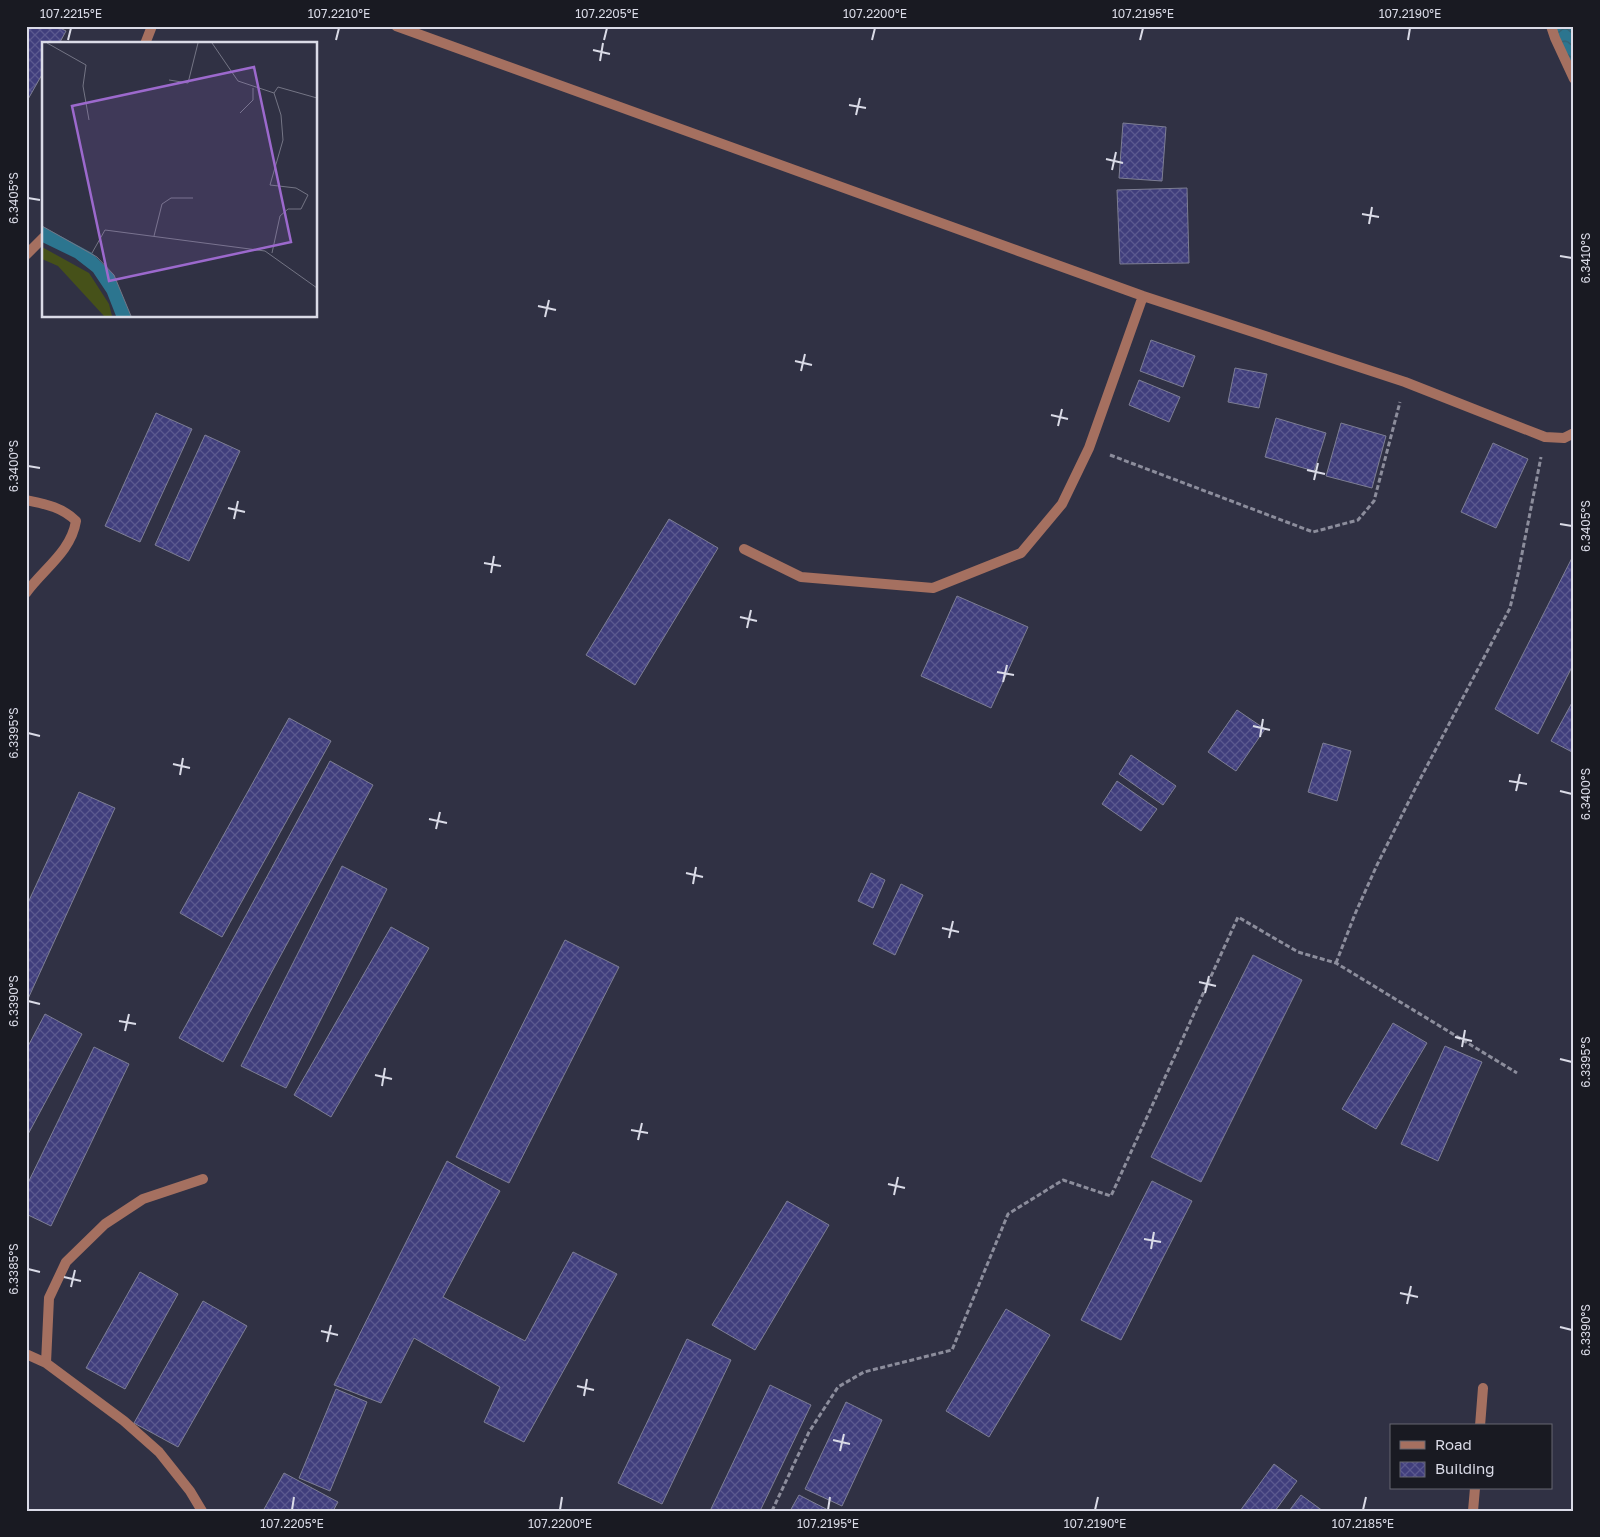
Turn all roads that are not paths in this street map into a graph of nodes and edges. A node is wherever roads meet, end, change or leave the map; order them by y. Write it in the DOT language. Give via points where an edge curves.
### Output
graph roads {
  1 [pos="152,26"];
  2 [pos="396,26"];
  3 [pos="1551,26"];
  4 [pos="146,42"];
  5 [pos="1574,79"];
  6 [pos="42,239"];
  7 [pos="26,254"];
  8 [pos="1143,296"];
  9 [pos="1574,433"];
  10 [pos="26,500"];
  11 [pos="744,549"];
  12 [pos="26,593"];
  13 [pos="203,1179"];
  14 [pos="26,1354"];
  15 [pos="46,1363"];
  16 [pos="1483,1388"];
  17 [pos="1480,1424"];
  18 [pos="1475,1490"];
  19 [pos="202,1511"];
  20 [pos="1473,1511"];
  1 -- 4 [label="street"];
  2 -- 8 [label="street"];
  3 -- 5 [label="street"];
  6 -- 7 [label="street"];
  8 -- 9 [label="street" via="1405,382 1545,437 1564,438"];
  8 -- 11 [label="street" via="1089,448 1062,504 1021,553 933,588 801,577"];
  10 -- 12 [label="street" via="55,507 76,521 74,532 57,560"];
  13 -- 15 [label="street" via="143,1200 105,1224 66,1262 49,1298"];
  14 -- 15 [label="street"];
  15 -- 19 [label="street" via="124,1421 159,1452"];
  16 -- 17 [label="street"];
  18 -- 20 [label="street"];
}
